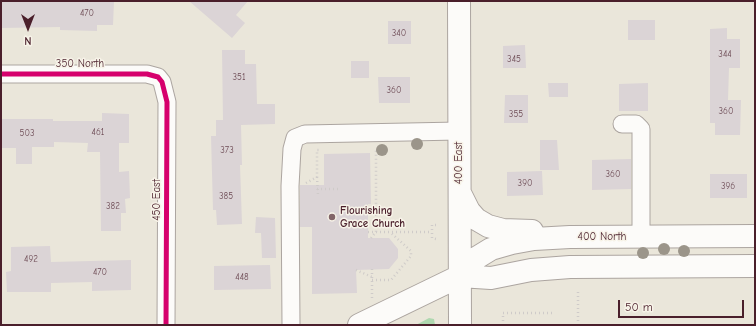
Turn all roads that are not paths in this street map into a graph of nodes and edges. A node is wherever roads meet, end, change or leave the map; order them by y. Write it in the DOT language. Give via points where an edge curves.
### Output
graph roads {
  1 [pos="459,1"];
  2 [pos="1,74"];
  3 [pos="158,77"];
  4 [pos="622,124"];
  5 [pos="459,131"];
  6 [pos="459,191"];
  7 [pos="755,236"];
  8 [pos="570,237"];
  9 [pos="641,237"];
  10 [pos="755,266"];
  11 [pos="460,276"];
  12 [pos="166,325"];
  13 [pos="290,325"];
  14 [pos="359,325"];
  15 [pos="460,325"];
  1 -- 5 [label="main road, 400 East"];
  2 -- 3 [label="street, 350 North" via="140,74"];
  3 -- 12 [label="street, 450 East" via="168,102"];
  4 -- 9 [label="street" via="636,124 641,129"];
  5 -- 6 [label="main road, 400 East"];
  5 -- 13 [label="street" via="305,134 295,138 290,186"];
  6 -- 8 [label="main road" via="466,206 476,218 494,228"];
  6 -- 11 [label="main road, 400 East"];
  7 -- 9 [label="main road, 400 North"];
  8 -- 9 [label="main road, 400 North"];
  8 -- 11 [label="main road, 400 North" via="534,239 491,250 473,260"];
  10 -- 11 [label="main road, 400 North" via="570,267 531,270 491,278"];
  11 -- 14 [label="main road, 400 North"];
  11 -- 15 [label="main road, 400 East"];
}
